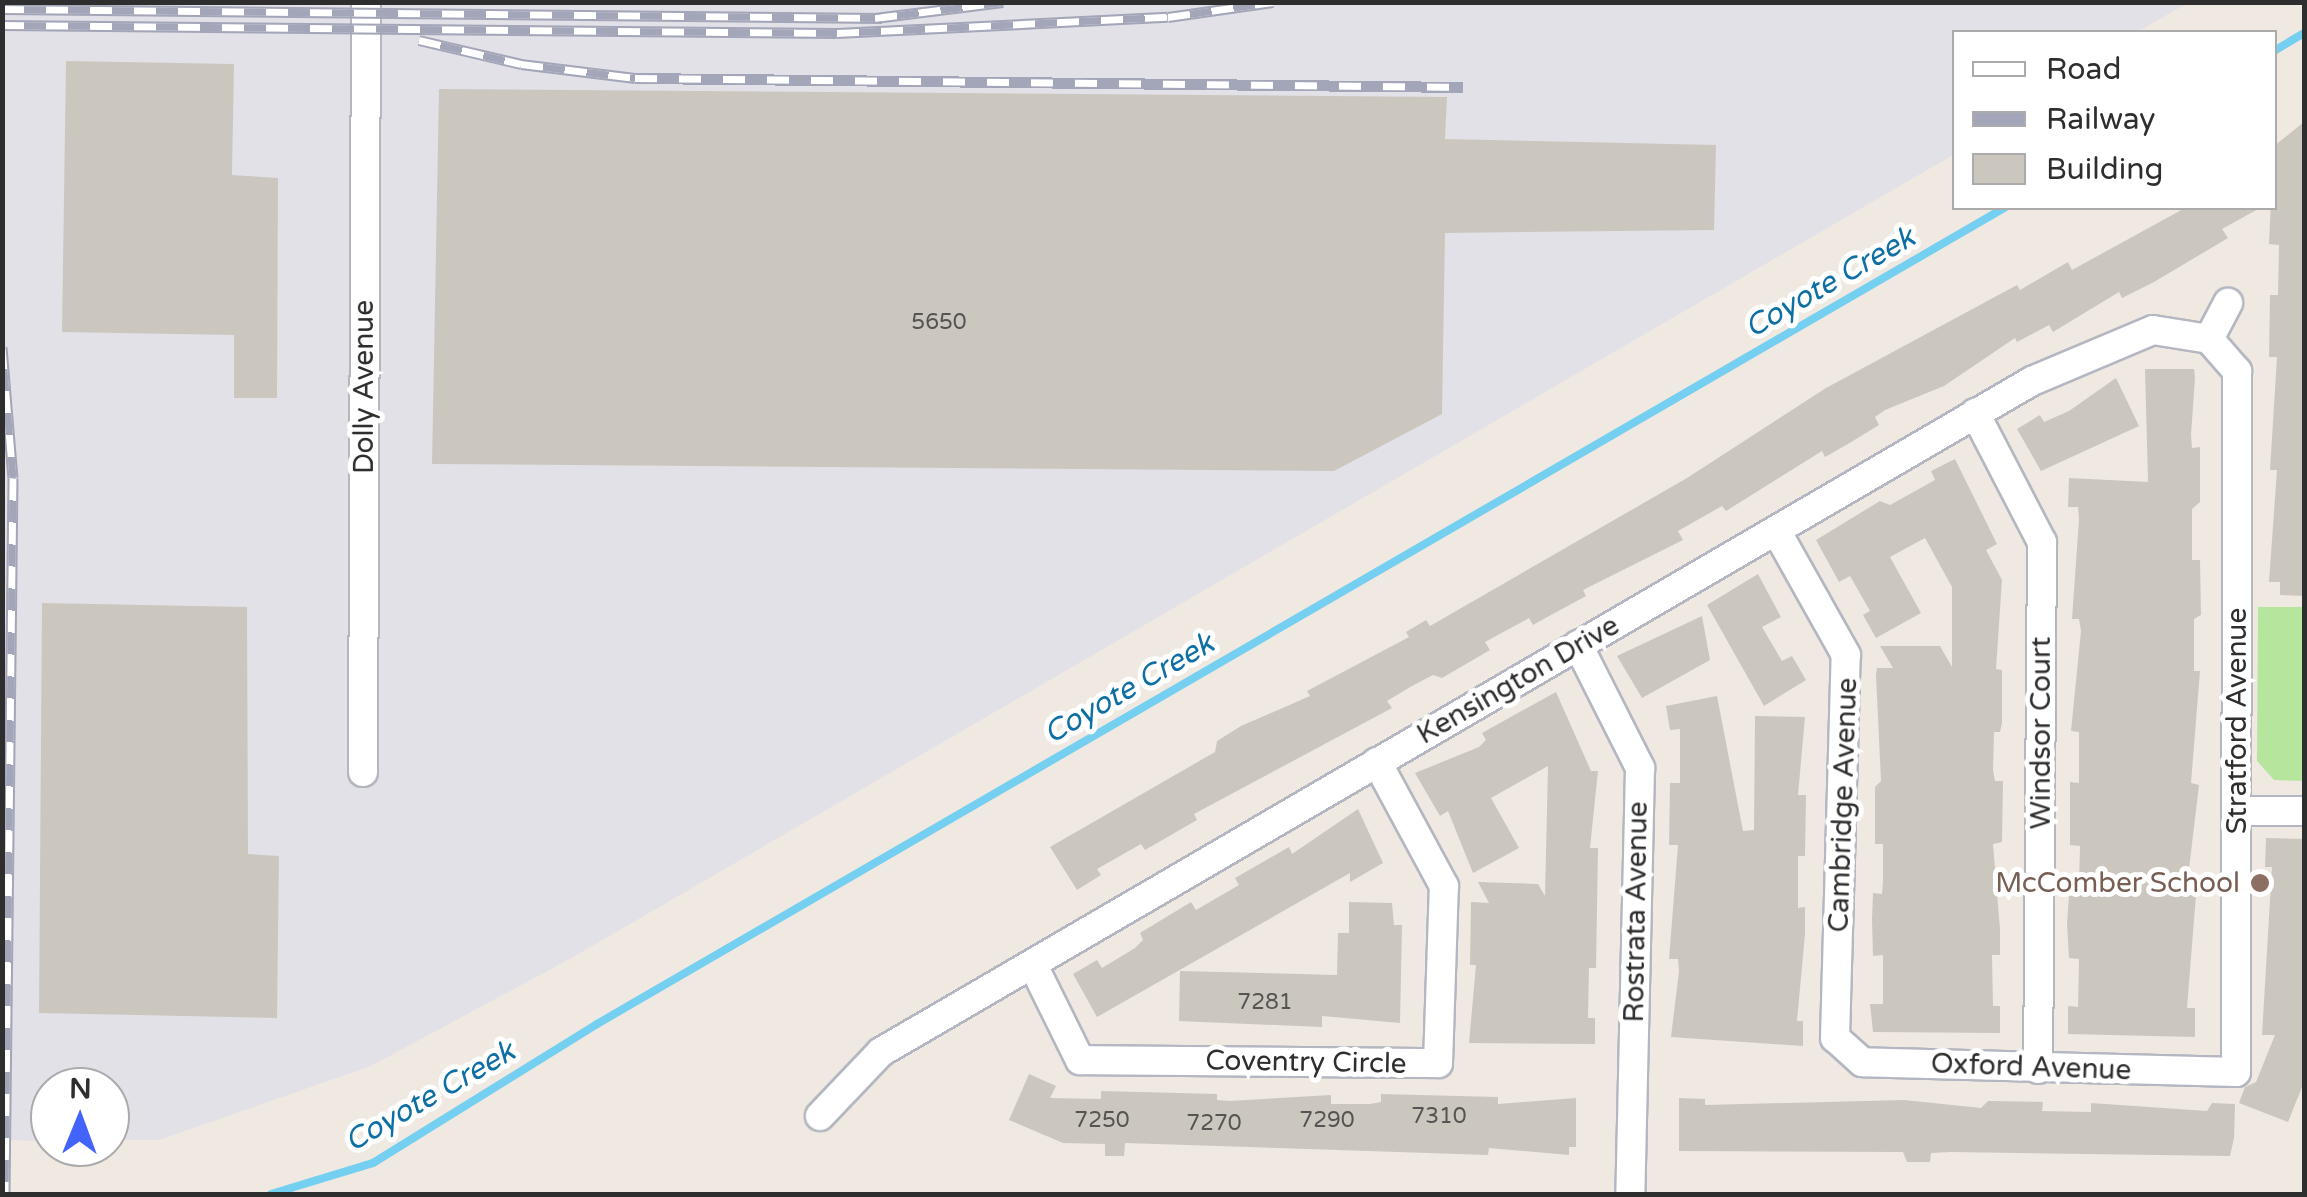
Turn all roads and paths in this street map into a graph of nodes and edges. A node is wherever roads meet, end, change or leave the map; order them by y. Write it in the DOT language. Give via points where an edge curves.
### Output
graph roads {
  1 [pos="366,2"];
  2 [pos="2228,302"];
  3 [pos="2209,339"];
  4 [pos="1975,413"];
  5 [pos="1777,532"];
  6 [pos="1578,645"];
  7 [pos="1377,762"];
  8 [pos="363,772"];
  9 [pos="2238,811"];
  10 [pos="2304,812"];
  11 [pos="1033,965"];
  12 [pos="1835,1038"];
  13 [pos="2038,1069"];
  14 [pos="2236,1072"];
  15 [pos="820,1116"];
  16 [pos="1630,1188"];
  1 -- 8 [label="street, Dolly Avenue"];
  2 -- 3 [label="street"];
  3 -- 4 [label="street, Kensington Drive" via="2153,330"];
  3 -- 9 [label="street, Stratford Avenue" via="2237,371"];
  4 -- 5 [label="street, Kensington Drive"];
  4 -- 13 [label="street, Windsor Court" via="2042,542"];
  5 -- 6 [label="street, Kensington Drive"];
  5 -- 12 [label="street, Cambridge Avenue" via="1846,655"];
  6 -- 7 [label="street, Kensington Drive"];
  6 -- 16 [label="street, Rostrata Avenue" via="1640,768"];
  7 -- 11 [label="street, Kensington Drive"];
  7 -- 11 [label="street, Coventry Circle" via="1444,886 1438,1063 1080,1060"];
  9 -- 10 [label="street"];
  9 -- 14 [label="street, Stratford Avenue"];
  11 -- 15 [label="street, Kensington Drive" via="882,1052"];
  12 -- 13 [label="street, Oxford Avenue" via="1862,1062"];
  13 -- 14 [label="street, Oxford Avenue"];
}
